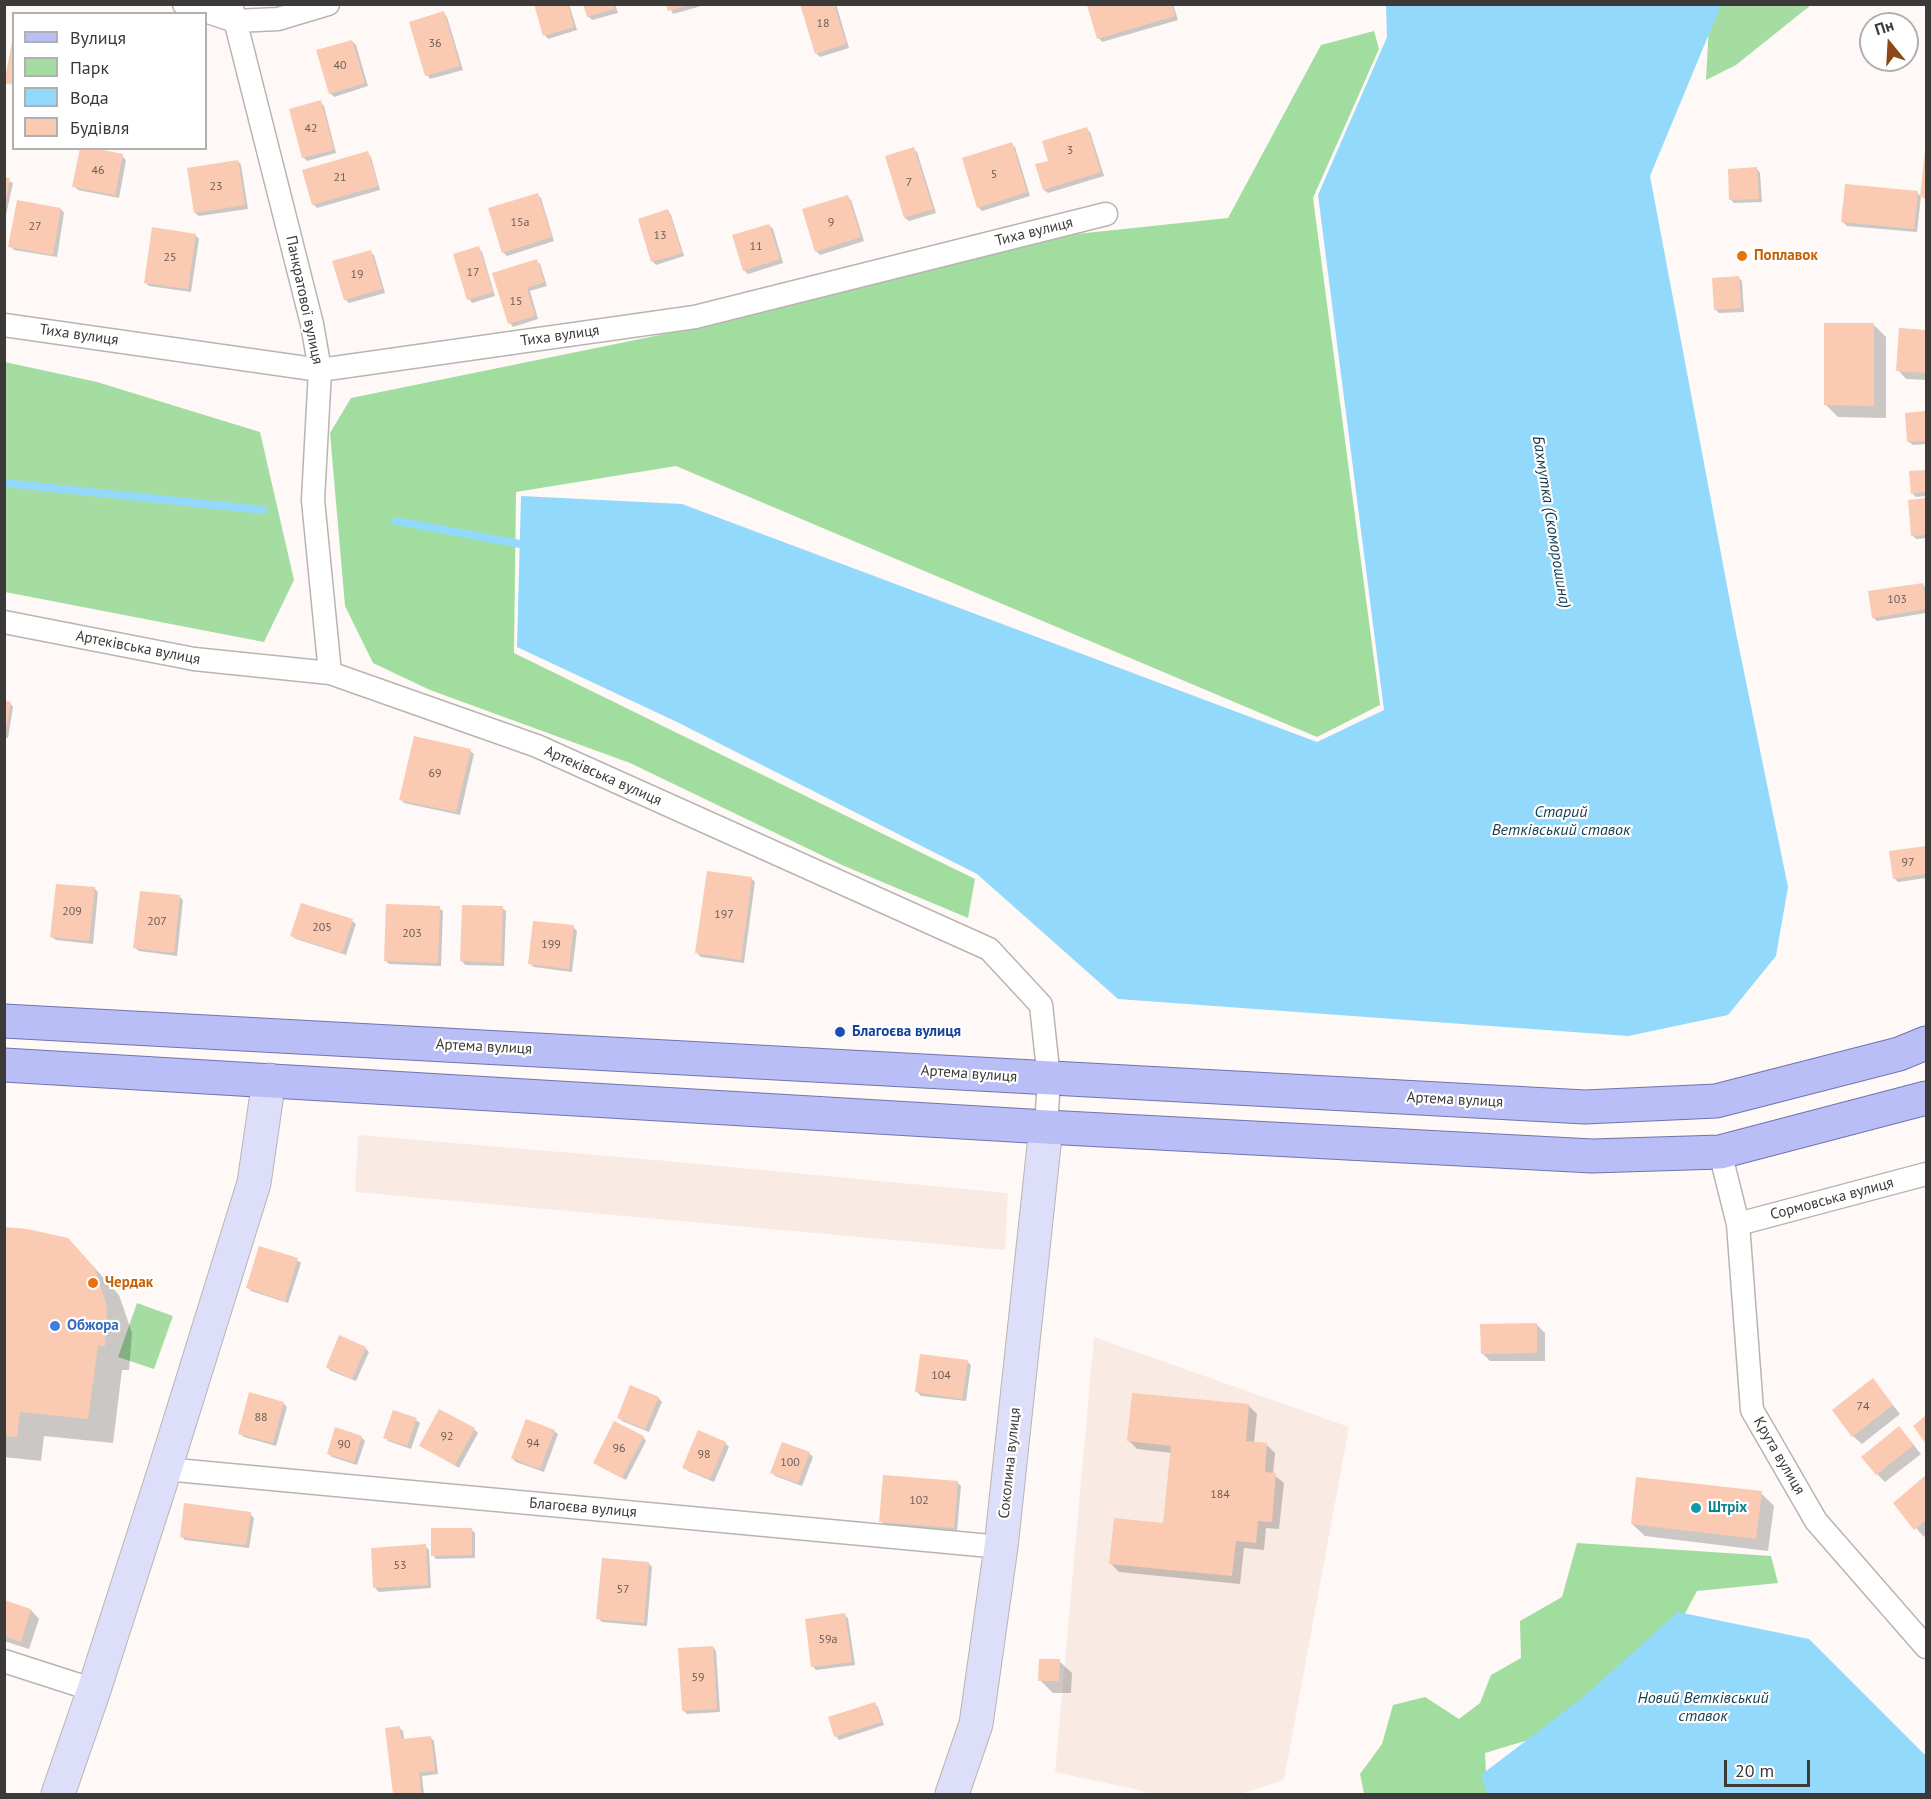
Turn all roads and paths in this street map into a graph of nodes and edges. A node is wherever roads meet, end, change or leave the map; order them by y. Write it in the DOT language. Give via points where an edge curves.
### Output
graph roads {
  1 [pos="184,4"];
  2 [pos="328,4"];
  3 [pos="233,13"];
  4 [pos="1106,214"];
  5 [pos="4,325"];
  6 [pos="320,370"];
  7 [pos="4,622"];
  8 [pos="330,673"];
  9 [pos="4,1021"];
  10 [pos="1926,1043"];
  11 [pos="4,1065"];
  12 [pos="1048,1079"];
  13 [pos="269,1080"];
  14 [pos="1926,1098"];
  15 [pos="1046,1127"];
  16 [pos="1720,1152"];
  17 [pos="1926,1174"];
  18 [pos="1738,1224"];
  19 [pos="165,1469"];
  20 [pos="1001,1547"];
  21 [pos="1926,1647"];
  22 [pos="4,1661"];
  23 [pos="94,1690"];
  24 [pos="58,1794"];
  25 [pos="952,1794"];
  1 -- 3 [label="street"];
  2 -- 3 [label="street" via="278,19"];
  3 -- 6 [label="street, Панкратової вулиця" via="312,324"];
  4 -- 6 [label="street, Тиха вулиця" via="695,317"];
  5 -- 6 [label="street, Тиха вулиця"];
  6 -- 8 [label="street, Панкратової вулиця" via="313,500"];
  7 -- 8 [label="street, Артеківська вулиця" via="194,659"];
  8 -- 12 [label="street, Артеківська вулиця" via="537,746 989,949 1041,1005"];
  9 -- 12 [label="main road, Артема вулиця"];
  10 -- 12 [label="main road, Артема вулиця" via="1899,1054 1716,1101 1597,1106"];
  11 -- 13 [label="main road"];
  12 -- 15 [label="street, Артеківська вулиця"];
  13 -- 15 [label="main road"];
  13 -- 19 [label="street" via="254,1183"];
  14 -- 16 [label="main road"];
  15 -- 16 [label="main road" via="1592,1156"];
  15 -- 20 [label="street, Соколина вулиця"];
  16 -- 18 [label="street, Крута вулиця"];
  17 -- 18 [label="street, Сормовська вулиця"];
  18 -- 21 [label="street, Крута вулиця" via="1752,1410 1816,1521"];
  19 -- 20 [label="street, Благоєва вулиця"];
  19 -- 23 [label="street"];
  20 -- 25 [label="street, Соколина вулиця" via="976,1724"];
  22 -- 23 [label="street"];
  23 -- 24 [label="street"];
}
